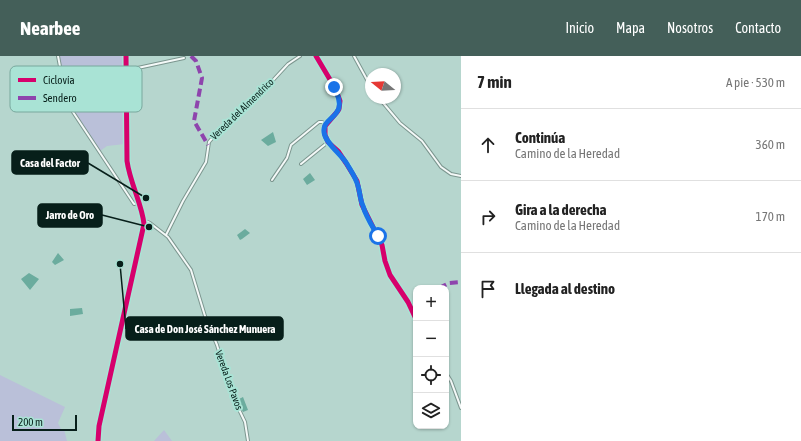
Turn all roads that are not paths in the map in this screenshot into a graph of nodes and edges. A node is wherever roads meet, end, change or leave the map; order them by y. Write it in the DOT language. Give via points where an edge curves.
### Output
graph roads {
  1 [pos="58,56"];
  2 [pos="126,56"];
  3 [pos="300,56"];
  4 [pos="316,56"];
  5 [pos="354,56"];
  6 [pos="184,58"];
  7 [pos="60,66"];
  8 [pos="124,66"];
  9 [pos="142,67"];
  10 [pos="365,76"];
  11 [pos="384,104"];
  12 [pos="73,112"];
  13 [pos="126,112"];
  14 [pos="326,124"];
  15 [pos="328,142"];
  16 [pos="301,164"];
  17 [pos="461,176"];
  18 [pos="272,180"];
  19 [pos="138,203"];
  20 [pos="145,220"];
  21 [pos="166,235"];
  22 [pos="413,313"];
  23 [pos="449,378"];
  24 [pos="461,408"];
  25 [pos="98,441"];
  26 [pos="248,441"];
  1 -- 7 [label="street"];
  2 -- 8 [label="main road"];
  3 -- 21 [label="street, Vereda del Almendrico" via="288,64 251,104 220,129 209,142 206,162"];
  4 -- 14 [label="street" via="340,101 339,109"];
  5 -- 10 [label="street"];
  6 -- 9 [label="street"];
  11 -- 17 [label="street" via="400,123 422,141 441,167 451,174"];
  12 -- 19 [label="street" via="134,204"];
  13 -- 19 [label="main road" via="127,161"];
  14 -- 15 [label="street" via="324,132"];
  14 -- 18 [label="street" via="320,122 292,144 287,158"];
  15 -- 16 [label="street"];
  15 -- 22 [label="street" via="342,156 357,182 362,205 382,246 390,274"];
  19 -- 20 [label="main road"];
  20 -- 21 [label="street, Vereda Los Pavos"];
  20 -- 25 [label="main road" via="98,426"];
  21 -- 26 [label="street, Vereda Los Pavos" via="191,270 233,397 245,422"];
  23 -- 24 [label="street"];
}
